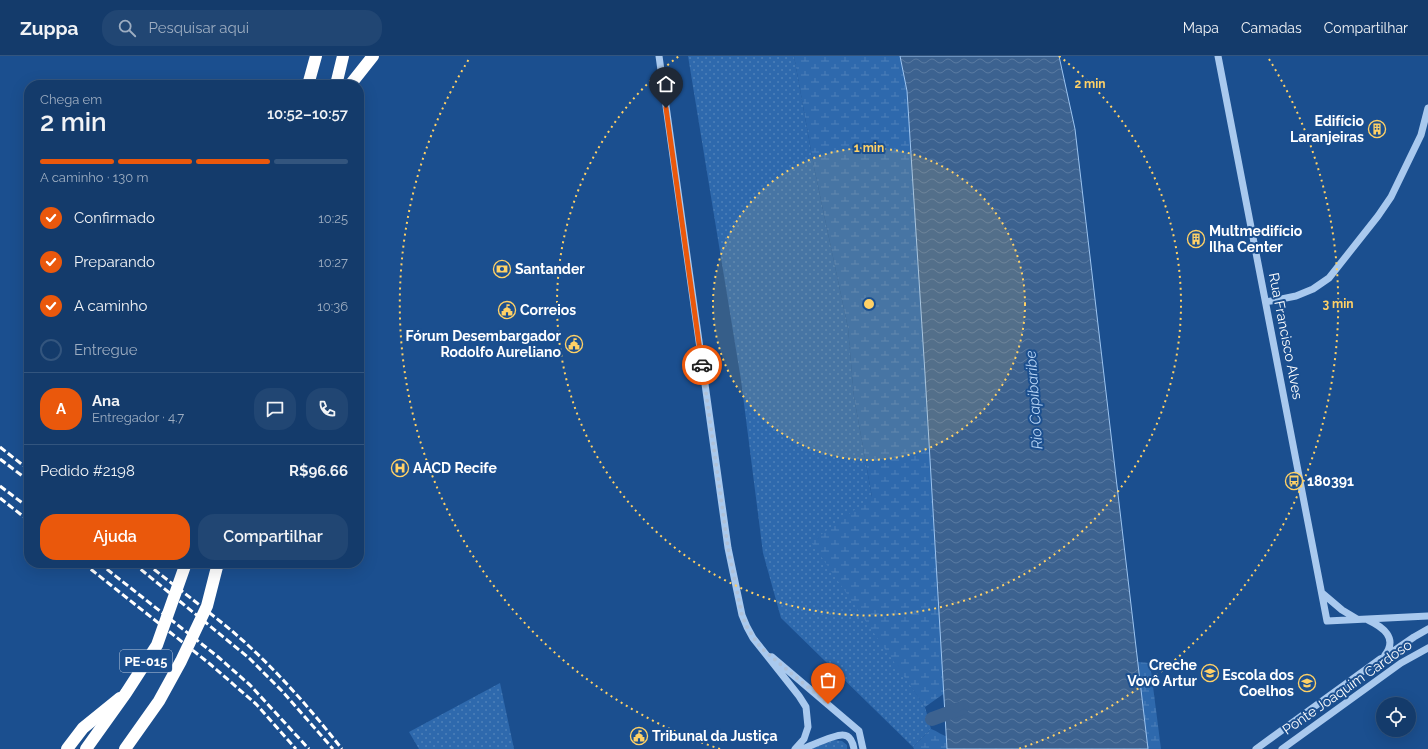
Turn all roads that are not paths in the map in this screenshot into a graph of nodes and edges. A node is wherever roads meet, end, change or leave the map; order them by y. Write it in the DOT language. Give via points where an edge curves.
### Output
graph roads {
  1 [pos="316,56"];
  2 [pos="343,56"];
  3 [pos="373,56"];
  4 [pos="659,56"];
  5 [pos="1218,56"];
  6 [pos="309,80"];
  7 [pos="337,80"];
  8 [pos="354,80"];
  9 [pos="1428,108"];
  10 [pos="1266,302"];
  11 [pos="184,568"];
  12 [pos="217,568"];
  13 [pos="1322,593"];
  14 [pos="1428,616"];
  15 [pos="1358,619"];
  16 [pos="1366,619"];
  17 [pos="1428,629"];
  18 [pos="761,648"];
  19 [pos="1427,649"];
  20 [pos="1380,659"];
  21 [pos="126,693"];
  22 [pos="67,749"];
  23 [pos="86,749"];
  24 [pos="125,749"];
  25 [pos="795,749"];
  26 [pos="802,749"];
  27 [pos="854,749"];
  28 [pos="863,749"];
  29 [pos="1256,749"];
  30 [pos="1282,749"];
  1 -- 6 [label="highway"];
  2 -- 7 [label="highway"];
  3 -- 8 [label="highway"];
  4 -- 18 [label="street" via="728,548 742,615"];
  5 -- 10 [label="street, Rua Francisco Alves"];
  9 -- 10 [label="street" via="1421,135 1391,198 1329,278 1296,296"];
  10 -- 13 [label="street, Rua Francisco Alves"];
  11 -- 21 [label="highway, PE-015, bridge" via="157,645"];
  12 -- 24 [label="highway, PE-015, bridge" via="206,606 181,661 159,701"];
  13 -- 15 [label="street" via="1342,610"];
  13 -- 15 [label="street, Rua Francisco Alves" via="1327,620"];
  14 -- 16 [label="street"];
  15 -- 16 [label="street"];
  16 -- 20 [label="street" via="1383,628 1389,638 1388,652"];
  17 -- 20 [label="street, Ponte Joaquim Cardoso"];
  18 -- 25 [label="street" via="806,707 808,728 804,739"];
  18 -- 28 [label="street" via="859,731"];
  19 -- 30 [label="street, Ponte Joaquim Cardoso" via="1401,663"];
  20 -- 29 [label="street, Ponte Joaquim Cardoso"];
  21 -- 22 [label="highway, bridge" via="83,728"];
  21 -- 23 [label="highway, PE-015, bridge"];
  26 -- 27 [label="street" via="843,735 853,743"];
}
